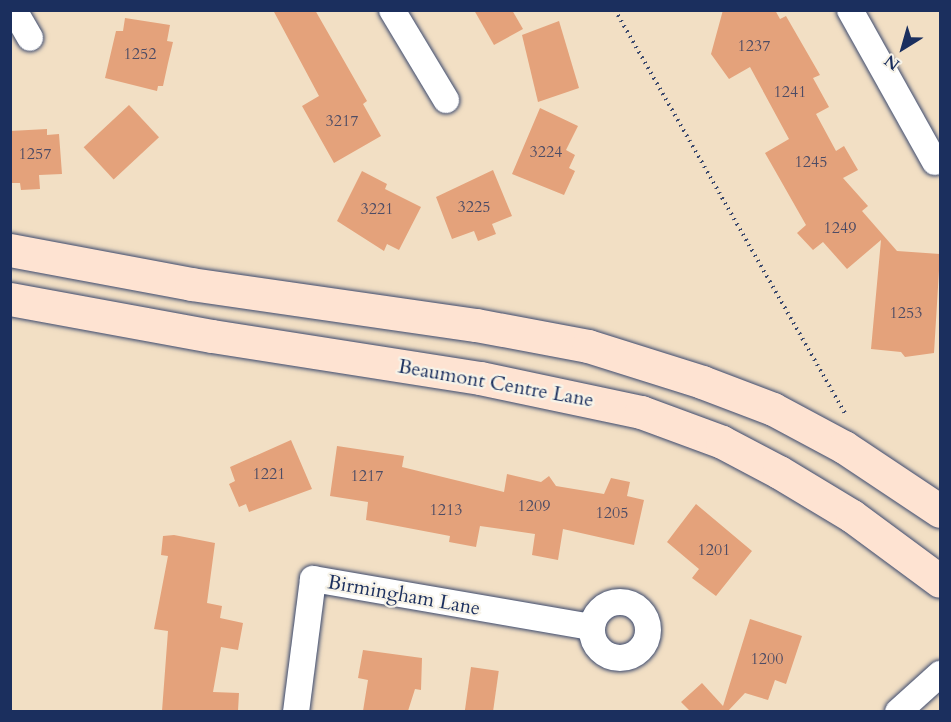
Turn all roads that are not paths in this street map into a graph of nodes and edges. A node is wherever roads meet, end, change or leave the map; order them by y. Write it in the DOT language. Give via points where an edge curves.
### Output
graph roads {
  1 [pos="14,10"];
  2 [pos="392,10"];
  3 [pos="850,10"];
  4 [pos="30,38"];
  5 [pos="446,100"];
  6 [pos="935,162"];
  7 [pos="10,250"];
  8 [pos="10,299"];
  9 [pos="940,511"];
  10 [pos="940,581"];
  11 [pos="592,627"];
  12 [pos="940,674"];
  13 [pos="296,711"];
  14 [pos="898,711"];
  1 -- 4 [label="street"];
  2 -- 5 [label="street"];
  3 -- 6 [label="street"];
  7 -- 9 [label="street" via="190,284 477,325 588,346 772,409 844,447"];
  8 -- 10 [label="street, Beaumont Centre Lane" via="480,378 641,412 722,442 779,472 852,516"];
  11 -- 13 [label="street, Birmingham Lane" via="313,579"];
  12 -- 14 [label="street"];
}
